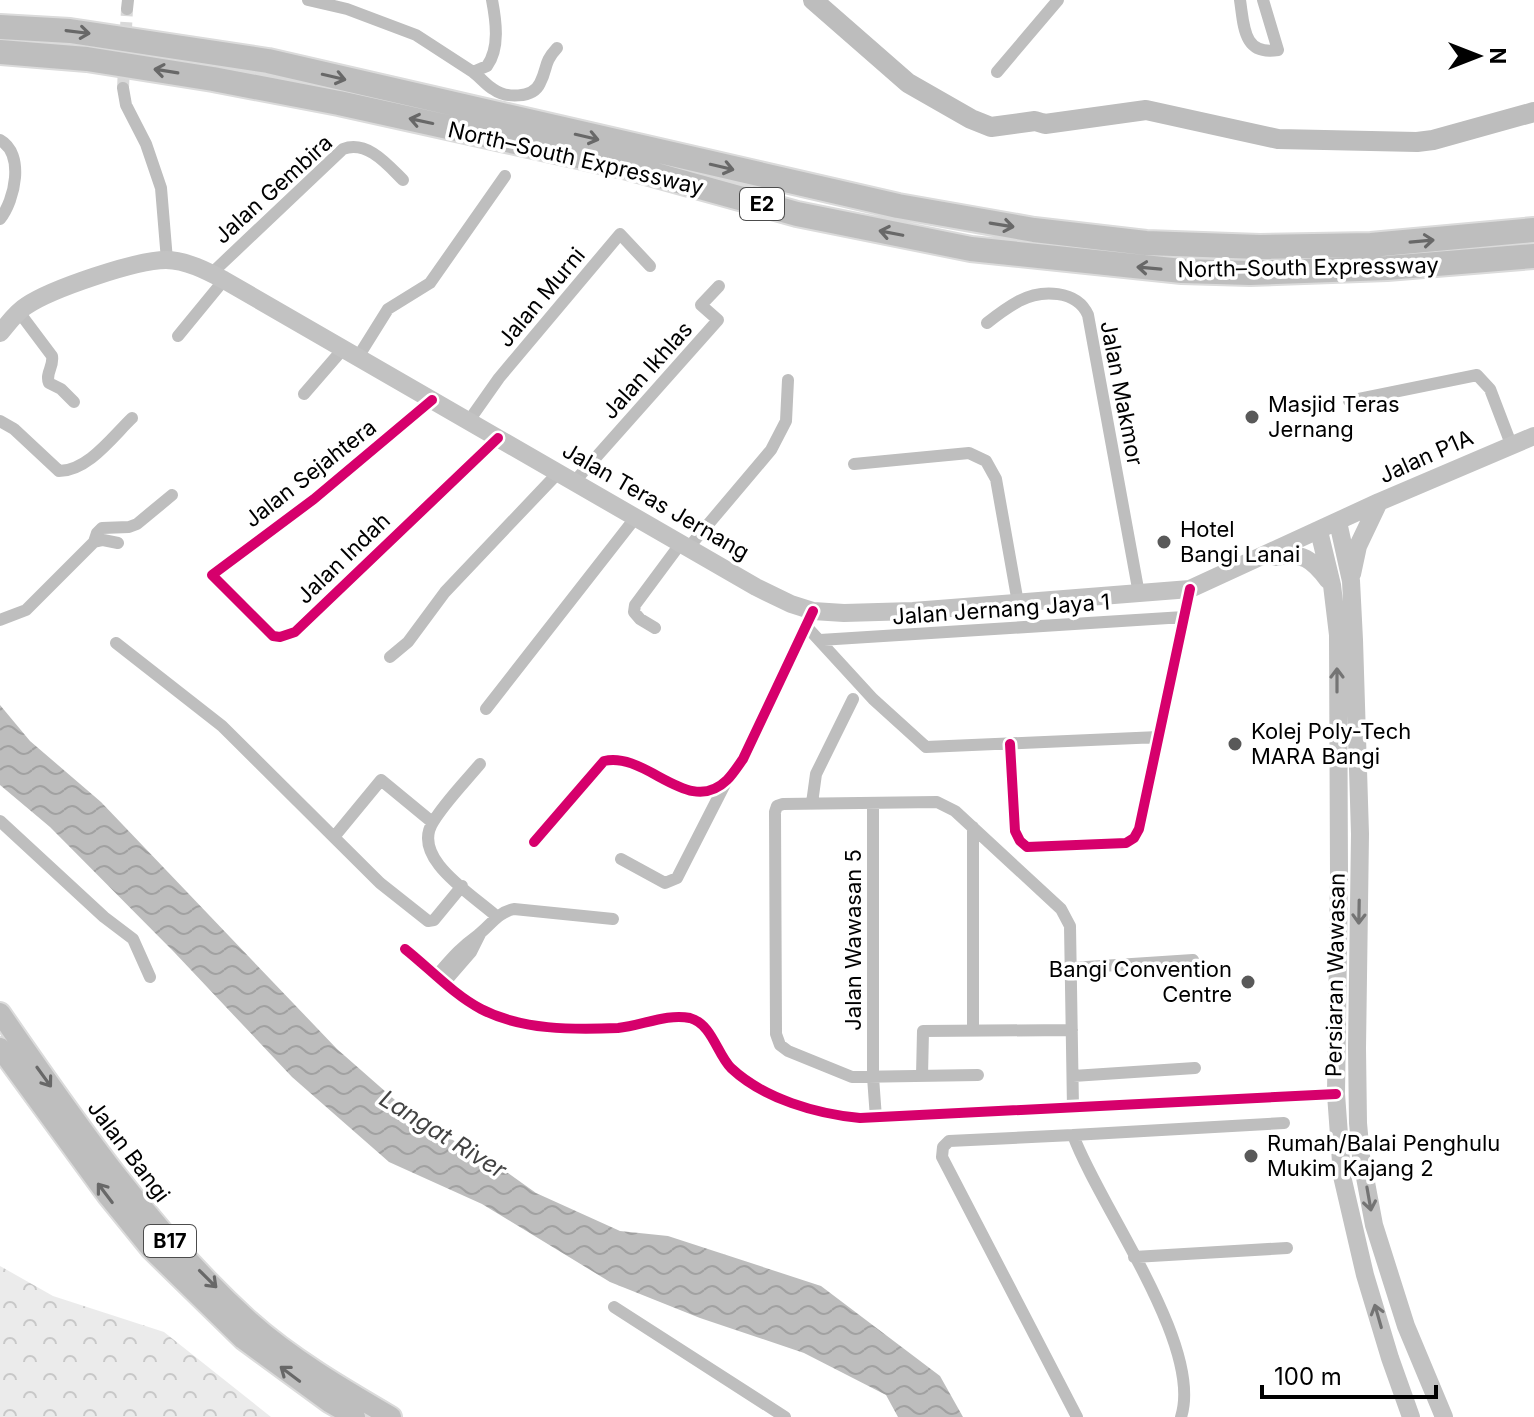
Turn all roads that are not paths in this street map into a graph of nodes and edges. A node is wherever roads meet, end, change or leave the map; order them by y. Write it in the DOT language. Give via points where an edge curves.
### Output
graph roads {
  1 [pos="308,0"];
  2 [pos="492,0"];
  3 [pos="1058,0"];
  4 [pos="1240,0"];
  5 [pos="1263,0"];
  6 [pos="0,27"];
  7 [pos="557,48"];
  8 [pos="495,51"];
  9 [pos="0,52"];
  10 [pos="457,61"];
  11 [pos="473,72"];
  12 [pos="997,72"];
  13 [pos="123,88"];
  14 [pos="0,140"];
  15 [pos="505,176"];
  16 [pos="403,180"];
  17 [pos="0,219"];
  18 [pos="1534,230"];
  19 [pos="1534,256"];
  20 [pos="167,260"];
  21 [pos="650,266"];
  22 [pos="218,276"];
  23 [pos="719,286"];
  24 [pos="19,312"];
  25 [pos="987,323"];
  26 [pos="0,333"];
  27 [pos="178,336"];
  28 [pos="350,353"];
  29 [pos="788,380"];
  30 [pos="304,394"];
  31 [pos="432,400"];
  32 [pos="1349,401"];
  33 [pos="74,402"];
  34 [pos="132,418"];
  35 [pos="0,421"];
  36 [pos="468,422"];
  37 [pos="1534,436"];
  38 [pos="498,438"];
  39 [pos="1511,444"];
  40 [pos="854,464"];
  41 [pos="566,477"];
  42 [pos="172,495"];
  43 [pos="1379,502"];
  44 [pos="636,517"];
  45 [pos="1338,522"];
  46 [pos="1319,531"];
  47 [pos="94,542"];
  48 [pos="118,543"];
  49 [pos="685,545"];
  50 [pos="1252,562"];
  51 [pos="212,575"];
  52 [pos="1351,581"];
  53 [pos="1332,585"];
  54 [pos="1190,589"];
  55 [pos="1139,594"];
  56 [pos="1018,603"];
  57 [pos="1184,617"];
  58 [pos="809,619"];
  59 [pos="0,620"];
  60 [pos="655,628"];
  61 [pos="820,640"];
  62 [pos="116,643"];
  63 [pos="390,657"];
  64 [pos="853,699"];
  65 [pos="486,709"];
  66 [pos="1159,737"];
  67 [pos="1010,744"];
  68 [pos="480,764"];
  69 [pos="726,781"];
  70 [pos="1339,796"];
  71 [pos="812,803"];
  72 [pos="873,803"];
  73 [pos="0,821"];
  74 [pos="432,822"];
  75 [pos="973,827"];
  76 [pos="1360,834"];
  77 [pos="334,837"];
  78 [pos="534,842"];
  79 [pos="621,859"];
  80 [pos="1339,875"];
  81 [pos="462,886"];
  82 [pos="496,916"];
  83 [pos="613,919"];
  84 [pos="405,949"];
  85 [pos="1193,960"];
  86 [pos="1071,968"];
  87 [pos="150,977"];
  88 [pos="441,978"];
  89 [pos="0,1013"];
  90 [pos="973,1030"];
  91 [pos="1072,1030"];
  92 [pos="0,1048"];
  93 [pos="1357,1048"];
  94 [pos="1195,1068"];
  95 [pos="978,1075"];
  96 [pos="922,1076"];
  97 [pos="1073,1076"];
  98 [pos="873,1077"];
  99 [pos="1336,1094"];
  100 [pos="1073,1108"];
  101 [pos="1036,1110"];
  102 [pos="876,1118"];
  103 [pos="1284,1123"];
  104 [pos="1358,1123"];
  105 [pos="1073,1135"];
  106 [pos="1037,1136"];
  107 [pos="1287,1248"];
  108 [pos="1134,1257"];
  109 [pos="614,1307"];
  110 [pos="1439,1413"];
  111 [pos="355,1417"];
  112 [pos="391,1417"];
  113 [pos="785,1417"];
  114 [pos="1077,1417"];
  115 [pos="1181,1417"];
  116 [pos="1411,1417"];
  1 -- 10 [label="street" via="416,35"];
  2 -- 8 [label="street"];
  3 -- 12 [label="street"];
  4 -- 5 [label="street" via="1251,43 1267,52 1278,50"];
  6 -- 18 [label="highway, North–South Expressway / E2, one-way" via="70,31 268,61 898,206 1034,230 1146,243 1260,247 1371,245"];
  7 -- 11 [label="street" via="545,60 533,92 495,92"];
  8 -- 10 [label="street" via="475,62"];
  8 -- 11 [label="street" via="487,66"];
  19 -- 9 [label="highway, North–South Expressway / E2, one-way" via="1250,273 1167,270 971,249 797,214 624,166 339,103 87,59"];
  10 -- 11 [label="street"];
  13 -- 20 [label="street" via="161,188"];
  14 -- 17 [label="street" via="15,162 11,201"];
  15 -- 28 [label="street" via="430,283 388,309"];
  16 -- 22 [label="street, Jalan Gembira" via="377,155 352,146 343,149"];
  20 -- 22 [label="main road, Jalan Teras Jernang"];
  20 -- 24 [label="main road, Jalan Teras Jernang" via="60,290"];
  21 -- 36 [label="street, Jalan Murni" via="620,234"];
  22 -- 27 [label="street"];
  22 -- 28 [label="main road, Jalan Teras Jernang"];
  23 -- 41 [label="street, Jalan Ikhlas" via="701,305 718,320"];
  24 -- 26 [label="main road, Jalan Teras Jernang"];
  24 -- 33 [label="street" via="52,356 49,383"];
  25 -- 55 [label="street, Jalan Makmor" via="1037,295 1057,294 1083,304"];
  28 -- 30 [label="street"];
  28 -- 31 [label="main road, Jalan Teras Jernang"];
  29 -- 49 [label="street" via="786,421 771,450"];
  31 -- 36 [label="main road, Jalan Teras Jernang"];
  31 -- 51 [label="street, Jalan Sejahtera" via="314,499"];
  32 -- 39 [label="street" via="1477,375 1490,389"];
  34 -- 35 [label="street" via="68,471 59,471"];
  36 -- 38 [label="main road, Jalan Teras Jernang"];
  37 -- 39 [label="main road, Jalan P1A"];
  38 -- 41 [label="main road, Jalan Teras Jernang"];
  38 -- 51 [label="street, Jalan Indah" via="289,635 273,636"];
  39 -- 43 [label="main road, Jalan P1A"];
  40 -- 56 [label="street" via="969,453 986,461 996,479"];
  41 -- 44 [label="main road, Jalan Teras Jernang"];
  41 -- 63 [label="street" via="445,592 408,642"];
  42 -- 47 [label="street" via="137,524 102,528"];
  43 -- 45 [label="main road, Jalan P1A"];
  43 -- 52 [label="main road" via="1358,546"];
  44 -- 49 [label="main road, Jalan Teras Jernang"];
  44 -- 65 [label="street"];
  45 -- 46 [label="main road, Jalan Teras Jernang"];
  45 -- 52 [label="main road, Persiaran Wawasan"];
  46 -- 50 [label="main road, Jalan Teras Jernang"];
  46 -- 53 [label="main road, Persiaran Wawasan"];
  47 -- 48 [label="street"];
  47 -- 59 [label="street" via="26,610"];
  49 -- 58 [label="main road, Jalan Teras Jernang"];
  49 -- 60 [label="street" via="635,605 640,619"];
  50 -- 53 [label="main road" via="1303,555"];
  50 -- 54 [label="main road, Jalan Teras Jernang"];
  52 -- 76 [label="main road, Persiaran Wawasan"];
  70 -- 53 [label="main road, Persiaran Wawasan, one-way" via="1338,635"];
  54 -- 55 [label="main road, Jalan Teras Jernang"];
  54 -- 57 [label="street"];
  55 -- 56 [label="main road, Jalan Teras Jernang"];
  56 -- 58 [label="main road, Jalan Teras Jernang"];
  57 -- 61 [label="street, Jalan Jernang Jaya 1"];
  57 -- 66 [label="street"];
  58 -- 61 [label="street"];
  58 -- 69 [label="street" via="743,759"];
  61 -- 67 [label="street" via="926,747"];
  62 -- 77 [label="street" via="222,726"];
  64 -- 71 [label="street" via="816,774"];
  66 -- 67 [label="street"];
  66 -- 67 [label="street" via="1139,829 1126,843 1027,847 1015,831"];
  68 -- 74 [label="street"];
  69 -- 78 [label="street" via="695,794 625,759 604,761"];
  69 -- 79 [label="street" via="677,878 665,883"];
  70 -- 76 [label="main road"];
  70 -- 80 [label="main road, Persiaran Wawasan"];
  71 -- 72 [label="street"];
  71 -- 98 [label="street" via="783,804 775,812 776,1034 788,1051 852,1077"];
  72 -- 75 [label="street" via="937,802"];
  72 -- 98 [label="street, Jalan Wawasan 5"];
  73 -- 87 [label="street" via="133,939"];
  74 -- 77 [label="street" via="381,780"];
  74 -- 81 [label="street" via="429,853"];
  75 -- 86 [label="street" via="1067,916"];
  75 -- 90 [label="street"];
  76 -- 80 [label="main road"];
  76 -- 93 [label="main road, Persiaran Wawasan, one-way"];
  77 -- 81 [label="street" via="428,921"];
  80 -- 99 [label="main road, Persiaran Wawasan"];
  81 -- 82 [label="street"];
  82 -- 83 [label="street" via="514,909"];
  82 -- 88 [label="street" via="471,952"];
  84 -- 88 [label="street"];
  85 -- 86 [label="street"];
  86 -- 91 [label="street"];
  88 -- 102 [label="street" via="478,1008 518,1023 589,1029 690,1018 706,1030 728,1065 768,1092 830,1115"];
  89 -- 112 [label="main road, Jalan Bangi / B17, one-way" via="101,1155 173,1244 251,1322"];
  90 -- 91 [label="street"];
  90 -- 96 [label="street" via="923,1031"];
  91 -- 97 [label="street"];
  111 -- 92 [label="main road, Jalan Bangi / B17, one-way" via="243,1339 151,1249"];
  93 -- 99 [label="main road" via="1350,1076"];
  93 -- 104 [label="main road, Persiaran Wawasan"];
  94 -- 97 [label="street"];
  95 -- 96 [label="street"];
  96 -- 98 [label="street"];
  97 -- 100 [label="street"];
  98 -- 102 [label="street, Jalan Wawasan 5"];
  99 -- 100 [label="street"];
  99 -- 104 [label="main road"];
  116 -- 99 [label="main road, Persiaran Wawasan, one-way" via="1365,1275 1342,1176"];
  100 -- 101 [label="street"];
  101 -- 102 [label="street"];
  101 -- 106 [label="street"];
  103 -- 105 [label="street"];
  104 -- 110 [label="main road, Persiaran Wawasan, one-way" via="1374,1225"];
  105 -- 106 [label="street"];
  105 -- 108 [label="street"];
  106 -- 114 [label="street" via="949,1141 942,1157"];
  107 -- 108 [label="street"];
  108 -- 115 [label="street" via="1178,1351 1185,1385"];
  109 -- 113 [label="street"];
}
